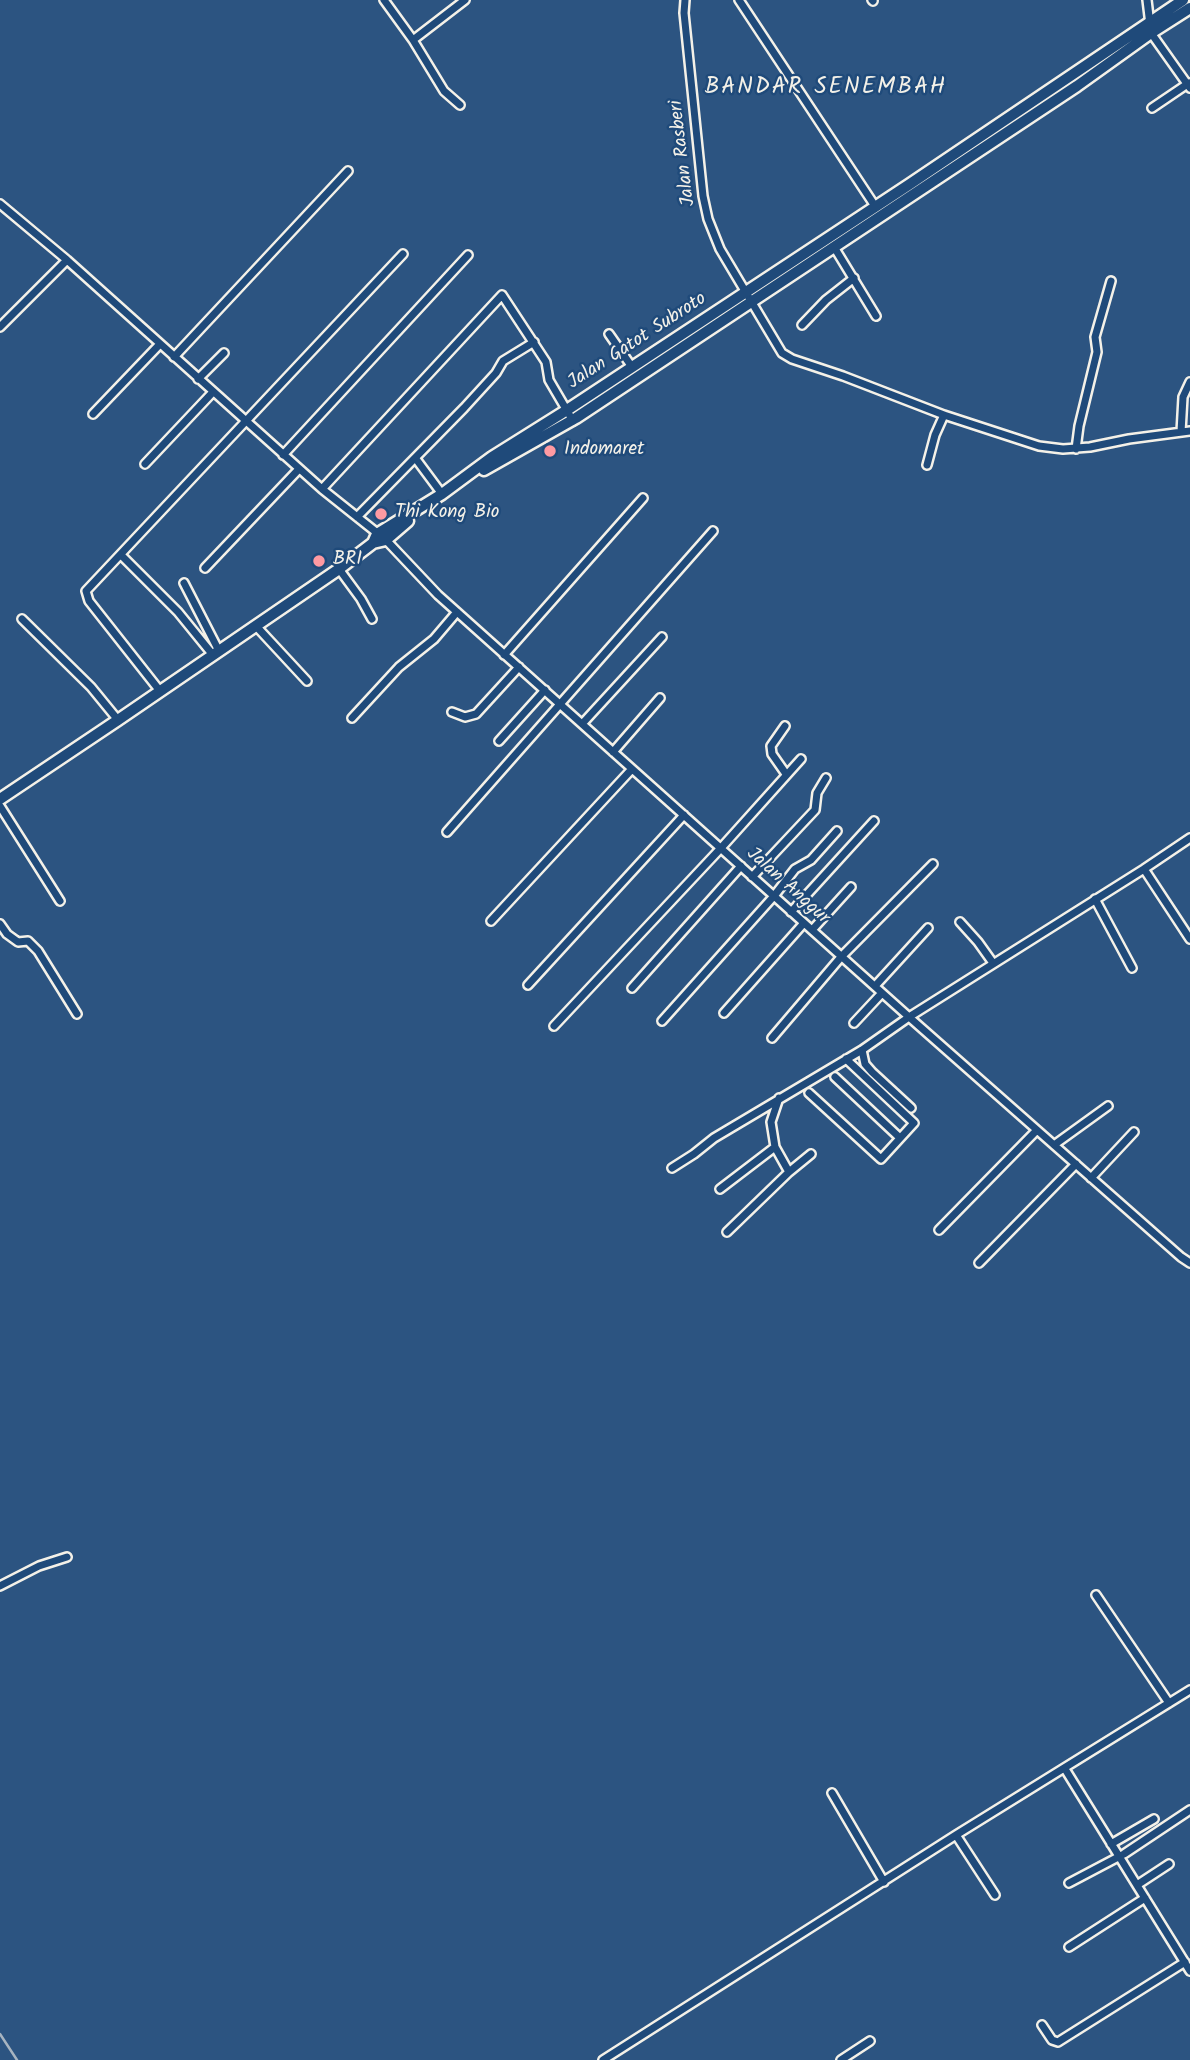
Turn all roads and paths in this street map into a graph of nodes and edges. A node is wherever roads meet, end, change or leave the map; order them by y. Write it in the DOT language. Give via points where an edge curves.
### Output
graph roads {
  1 [pos="384,0"];
  2 [pos="465,0"];
  3 [pos="685,0"];
  4 [pos="739,0"];
  5 [pos="1147,0"];
  6 [pos="1183,0"];
  7 [pos="1190,8"];
  8 [pos="1150,28"];
  9 [pos="413,40"];
  10 [pos="1189,85"];
  11 [pos="460,105"];
  12 [pos="1152,108"];
  13 [pos="348,171"];
  14 [pos="0,204"];
  15 [pos="875,206"];
  16 [pos="834,247"];
  17 [pos="404,254"];
  18 [pos="468,256"];
  19 [pos="67,260"];
  20 [pos="854,278"];
  21 [pos="1111,281"];
  22 [pos="747,292"];
  23 [pos="753,302"];
  24 [pos="876,316"];
  25 [pos="802,325"];
  26 [pos="0,327"];
  27 [pos="609,334"];
  28 [pos="534,342"];
  29 [pos="160,344"];
  30 [pos="224,353"];
  31 [pos="174,357"];
  32 [pos="632,367"];
  33 [pos="198,379"];
  34 [pos="1190,382"];
  35 [pos="213,392"];
  36 [pos="567,410"];
  37 [pos="93,414"];
  38 [pos="944,415"];
  39 [pos="246,421"];
  40 [pos="573,421"];
  41 [pos="1190,431"];
  42 [pos="1181,432"];
  43 [pos="1076,449"];
  44 [pos="283,455"];
  45 [pos="416,458"];
  46 [pos="494,460"];
  47 [pos="145,464"];
  48 [pos="927,465"];
  49 [pos="299,469"];
  50 [pos="322,489"];
  51 [pos="442,494"];
  52 [pos="643,498"];
  53 [pos="357,517"];
  54 [pos="713,531"];
  55 [pos="379,539"];
  56 [pos="121,555"];
  57 [pos="205,568"];
  58 [pos="339,569"];
  59 [pos="184,583"];
  60 [pos="457,612"];
  61 [pos="22,619"];
  62 [pos="372,619"];
  63 [pos="256,626"];
  64 [pos="662,637"];
  65 [pos="216,653"];
  66 [pos="505,654"];
  67 [pos="519,667"];
  68 [pos="307,681"];
  69 [pos="545,690"];
  70 [pos="160,691"];
  71 [pos="660,698"];
  72 [pos="561,705"];
  73 [pos="452,712"];
  74 [pos="352,718"];
  75 [pos="118,720"];
  76 [pos="582,724"];
  77 [pos="785,726"];
  78 [pos="499,741"];
  79 [pos="613,752"];
  80 [pos="802,759"];
  81 [pos="632,769"];
  82 [pos="786,774"];
  83 [pos="826,778"];
  84 [pos="0,799"];
  85 [pos="0,806"];
  86 [pos="684,815"];
  87 [pos="874,821"];
  88 [pos="837,831"];
  89 [pos="447,832"];
  90 [pos="1190,838"];
  91 [pos="721,848"];
  92 [pos="933,864"];
  93 [pos="741,866"];
  94 [pos="1144,869"];
  95 [pos="752,877"];
  96 [pos="851,887"];
  97 [pos="774,896"];
  98 [pos="1095,899"];
  99 [pos="60,901"];
  100 [pos="791,912"];
  101 [pos="491,921"];
  102 [pos="960,922"];
  103 [pos="804,923"];
  104 [pos="0,924"];
  105 [pos="928,928"];
  106 [pos="812,930"];
  107 [pos="1190,939"];
  108 [pos="841,957"];
  109 [pos="993,963"];
  110 [pos="1132,968"];
  111 [pos="528,985"];
  112 [pos="874,986"];
  113 [pos="632,988"];
  114 [pos="882,993"];
  115 [pos="724,1013"];
  116 [pos="77,1014"];
  117 [pos="909,1017"];
  118 [pos="662,1021"];
  119 [pos="854,1023"];
  120 [pos="554,1026"];
  121 [pos="772,1038"];
  122 [pos="863,1050"];
  123 [pos="846,1059"];
  124 [pos="835,1077"];
  125 [pos="809,1093"];
  126 [pos="779,1098"];
  127 [pos="1108,1106"];
  128 [pos="911,1108"];
  129 [pos="1037,1130"];
  130 [pos="1134,1132"];
  131 [pos="900,1139"];
  132 [pos="1054,1145"];
  133 [pos="775,1147"];
  134 [pos="811,1154"];
  135 [pos="1076,1164"];
  136 [pos="672,1168"];
  137 [pos="789,1172"];
  138 [pos="1091,1178"];
  139 [pos="720,1189"];
  140 [pos="939,1230"];
  141 [pos="727,1232"];
  142 [pos="979,1263"];
  143 [pos="1190,1263"];
  144 [pos="67,1557"];
  145 [pos="0,1586"];
  146 [pos="1096,1595"];
  147 [pos="1190,1690"];
  148 [pos="1169,1703"];
  149 [pos="1065,1769"];
  150 [pos="832,1793"];
  151 [pos="1190,1810"];
  152 [pos="1154,1819"];
  153 [pos="956,1835"];
  154 [pos="1111,1844"];
  155 [pos="1118,1856"];
  156 [pos="1169,1864"];
  157 [pos="884,1882"];
  158 [pos="1069,1883"];
  159 [pos="1137,1885"];
  160 [pos="995,1895"];
  161 [pos="1145,1898"];
  162 [pos="1069,1947"];
  163 [pos="1185,1962"];
  164 [pos="1190,1971"];
  165 [pos="1042,2025"];
  166 [pos="870,2041"];
  167 [pos="603,2060"];
  168 [pos="841,2060"];
  1 -- 9 [label="street"];
  2 -- 9 [label="street"];
  3 -- 22 [label="street, Jalan Rasberi" via="703,196 717,242"];
  4 -- 15 [label="street"];
  5 -- 8 [label="street"];
  6 -- 8 [label="main road, Jalan Gatot Subroto"];
  7 -- 8 [label="main road"];
  8 -- 10 [label="street"];
  8 -- 15 [label="main road, Jalan Gatot Subroto"];
  8 -- 16 [label="main road" via="1077,86"];
  9 -- 11 [label="street" via="444,92"];
  10 -- 12 [label="street"];
  13 -- 31 [label="street"];
  14 -- 19 [label="street, Jalan Anggur"];
  15 -- 22 [label="main road, Jalan Gatot Subroto"];
  16 -- 20 [label="street"];
  16 -- 23 [label="main road"];
  17 -- 39 [label="street"];
  18 -- 44 [label="street"];
  19 -- 26 [label="street"];
  19 -- 29 [label="street, Jalan Anggur"];
  20 -- 24 [label="street"];
  20 -- 25 [label="street"];
  21 -- 43 [label="street" via="1095,337 1097,352"];
  22 -- 23 [label="street, Jalan Rasberi"];
  22 -- 32 [label="main road, Jalan Gatot Subroto"];
  23 -- 38 [label="street, Jalan Rasberi" via="782,353 792,359"];
  23 -- 40 [label="main road"];
  27 -- 32 [label="street"];
  28 -- 36 [label="street"];
  28 -- 45 [label="street" via="503,361"];
  28 -- 50 [label="street" via="502,295"];
  29 -- 31 [label="street, Jalan Anggur"];
  29 -- 37 [label="street"];
  30 -- 33 [label="street"];
  31 -- 33 [label="street, Jalan Anggur"];
  32 -- 36 [label="main road, Jalan Gatot Subroto"];
  33 -- 35 [label="street, Jalan Anggur"];
  34 -- 42 [label="street" via="1183,397"];
  35 -- 39 [label="street, Jalan Anggur"];
  35 -- 47 [label="street"];
  36 -- 40 [label="street"];
  36 -- 46 [label="main road, Jalan Gatot Subroto"];
  38 -- 43 [label="street, Jalan Rasberi" via="1039,446"];
  38 -- 48 [label="street"];
  39 -- 44 [label="street, Jalan Anggur"];
  39 -- 56 [label="street"];
  40 -- 46 [label="main road"];
  41 -- 42 [label="street, Jalan Rasberi"];
  42 -- 43 [label="street, Jalan Rasberi"];
  44 -- 49 [label="street, Jalan Anggur"];
  45 -- 51 [label="street"];
  45 -- 53 [label="street"];
  46 -- 51 [label="main road, Jalan Gatot Subroto"];
  46 -- 55 [label="main road"];
  49 -- 50 [label="street, Jalan Anggur"];
  49 -- 57 [label="street"];
  50 -- 53 [label="street, Jalan Anggur"];
  51 -- 55 [label="main road, Jalan Gatot Subroto"];
  52 -- 66 [label="street"];
  53 -- 55 [label="street, Jalan Anggur"];
  54 -- 72 [label="street"];
  55 -- 58 [label="main road, Jalan Gatot Subroto"];
  55 -- 60 [label="street, Jalan Anggur"];
  56 -- 65 [label="street"];
  56 -- 70 [label="street" via="88,588 86,596"];
  58 -- 62 [label="street"];
  58 -- 63 [label="main road, Jalan Gatot Subroto"];
  59 -- 65 [label="street"];
  60 -- 66 [label="street, Jalan Anggur"];
  60 -- 74 [label="street"];
  61 -- 75 [label="street"];
  63 -- 65 [label="main road, Jalan Gatot Subroto"];
  63 -- 68 [label="street"];
  64 -- 76 [label="street"];
  65 -- 70 [label="main road, Jalan Gatot Subroto"];
  66 -- 67 [label="street, Jalan Anggur"];
  67 -- 69 [label="street, Jalan Anggur"];
  67 -- 73 [label="street" via="476,714 465,718"];
  69 -- 72 [label="street, Jalan Anggur"];
  69 -- 78 [label="street"];
  70 -- 75 [label="main road, Jalan Gatot Subroto"];
  71 -- 79 [label="street"];
  72 -- 76 [label="street, Jalan Anggur"];
  72 -- 89 [label="street"];
  75 -- 84 [label="main road, Jalan Gatot Subroto"];
  76 -- 79 [label="street, Jalan Anggur"];
  77 -- 82 [label="street" via="771,746"];
  79 -- 81 [label="street, Jalan Anggur"];
  80 -- 82 [label="street"];
  81 -- 86 [label="street, Jalan Anggur"];
  81 -- 101 [label="street"];
  82 -- 91 [label="street"];
  83 -- 95 [label="street" via="817,793 815,810"];
  85 -- 99 [label="street"];
  86 -- 91 [label="street, Jalan Anggur"];
  86 -- 111 [label="street"];
  87 -- 100 [label="street"];
  88 -- 97 [label="street" via="811,860 795,869"];
  90 -- 94 [label="street"];
  91 -- 93 [label="street, Jalan Anggur"];
  91 -- 120 [label="street"];
  92 -- 108 [label="street"];
  93 -- 95 [label="street, Jalan Anggur"];
  93 -- 113 [label="street"];
  94 -- 98 [label="street"];
  94 -- 107 [label="street"];
  95 -- 97 [label="street, Jalan Anggur"];
  96 -- 106 [label="street"];
  97 -- 100 [label="street, Jalan Anggur"];
  97 -- 118 [label="street"];
  98 -- 109 [label="street"];
  98 -- 110 [label="street"];
  100 -- 103 [label="street, Jalan Anggur"];
  102 -- 109 [label="street"];
  103 -- 106 [label="street, Jalan Anggur"];
  103 -- 115 [label="street"];
  104 -- 116 [label="street" via="18,942 34,946"];
  105 -- 112 [label="street"];
  106 -- 108 [label="street, Jalan Anggur"];
  108 -- 112 [label="street, Jalan Anggur"];
  108 -- 121 [label="street"];
  109 -- 117 [label="street"];
  112 -- 114 [label="street, Jalan Anggur"];
  114 -- 117 [label="street, Jalan Anggur"];
  114 -- 119 [label="street"];
  117 -- 122 [label="street"];
  117 -- 129 [label="street, Jalan Anggur"];
  122 -- 123 [label="street"];
  122 -- 128 [label="street" via="865,1064"];
  123 -- 126 [label="street"];
  123 -- 131 [label="street" via="914,1123"];
  124 -- 131 [label="street"];
  125 -- 131 [label="street" via="881,1158"];
  126 -- 133 [label="street" via="771,1122"];
  126 -- 136 [label="street"];
  127 -- 132 [label="street"];
  129 -- 132 [label="street, Jalan Anggur"];
  129 -- 140 [label="street"];
  130 -- 138 [label="street"];
  132 -- 135 [label="street, Jalan Anggur"];
  133 -- 137 [label="street"];
  133 -- 139 [label="street"];
  134 -- 137 [label="street"];
  135 -- 138 [label="street, Jalan Anggur"];
  135 -- 142 [label="street"];
  137 -- 141 [label="street"];
  138 -- 143 [label="street, Jalan Anggur"];
  144 -- 145 [label="street"];
  146 -- 148 [label="street"];
  147 -- 148 [label="street"];
  148 -- 149 [label="street"];
  149 -- 153 [label="street"];
  149 -- 154 [label="street"];
  150 -- 157 [label="street"];
  151 -- 155 [label="street"];
  152 -- 154 [label="street"];
  153 -- 157 [label="street"];
  153 -- 160 [label="street"];
  154 -- 155 [label="street"];
  155 -- 158 [label="street"];
  155 -- 159 [label="street"];
  156 -- 159 [label="street"];
  157 -- 167 [label="street"];
  159 -- 161 [label="street"];
  161 -- 162 [label="street"];
  161 -- 163 [label="street"];
  163 -- 164 [label="street"];
  163 -- 165 [label="street" via="1058,2042"];
  166 -- 168 [label="street"];
}
